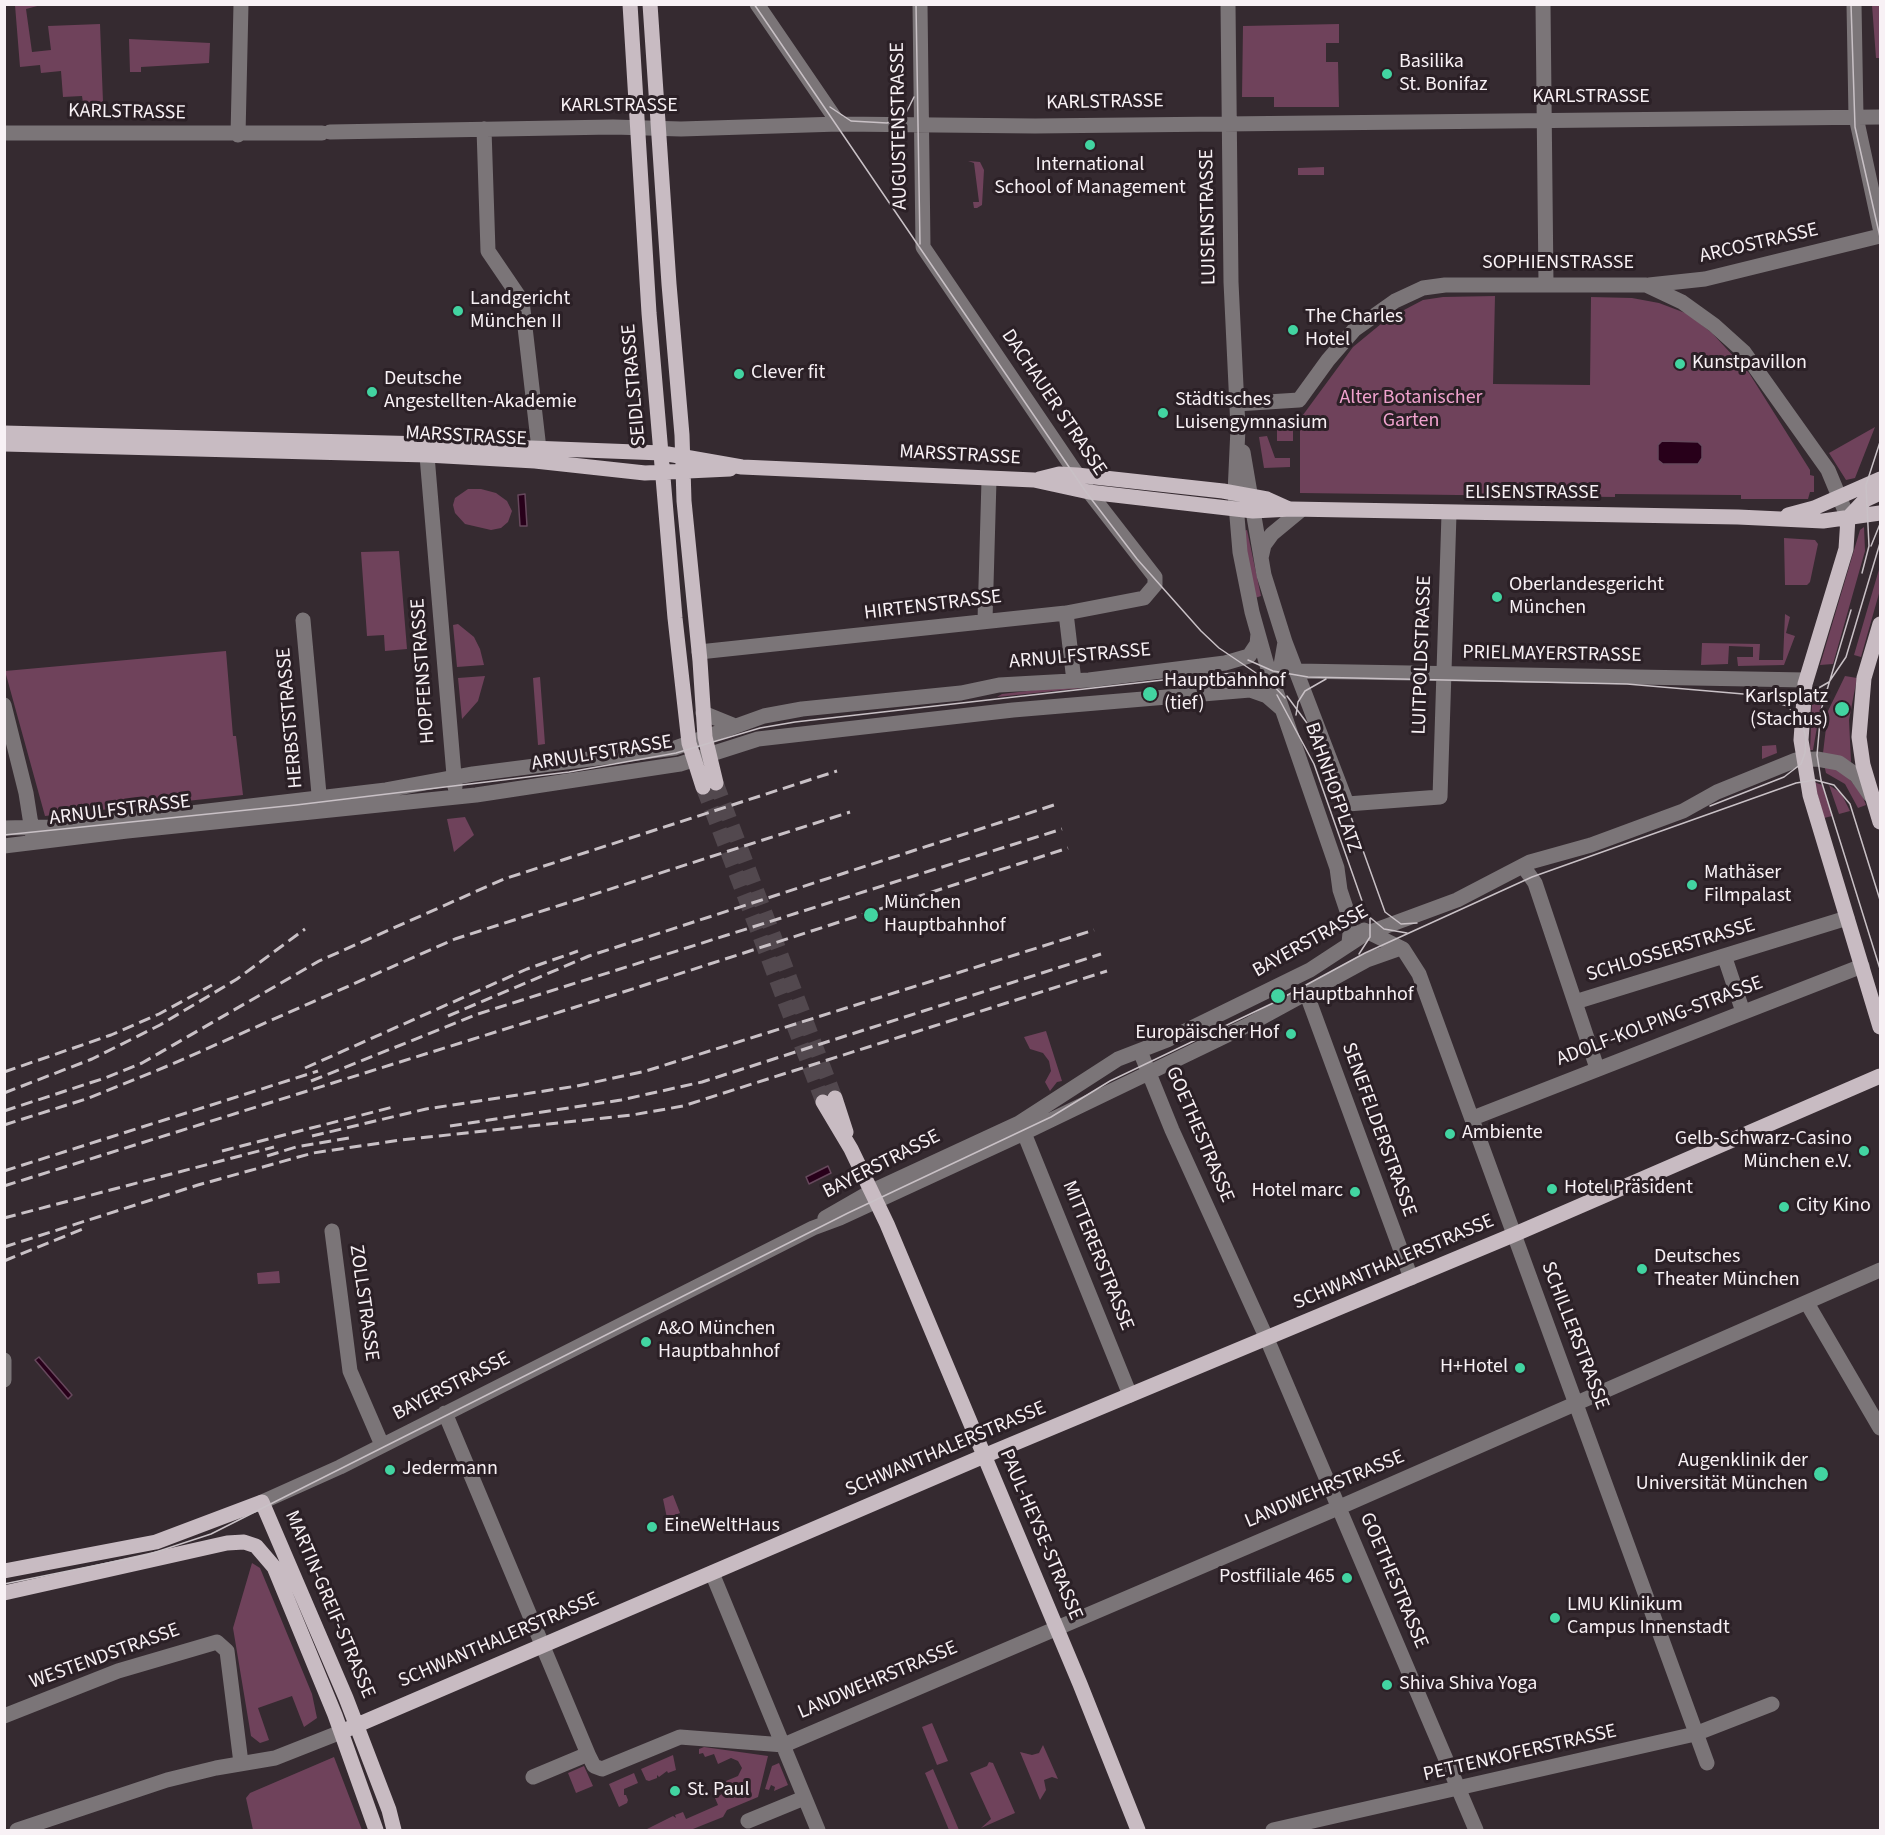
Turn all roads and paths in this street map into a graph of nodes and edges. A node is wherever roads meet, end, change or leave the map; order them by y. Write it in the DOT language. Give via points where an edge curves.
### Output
graph roads {
  1 [pos="241,4"];
  2 [pos="630,4"];
  3 [pos="650,4"];
  4 [pos="757,4"];
  5 [pos="920,4"];
  6 [pos="1228,4"];
  7 [pos="1543,4"];
  8 [pos="1854,4"];
  9 [pos="1856,117"];
  10 [pos="1881,117"];
  11 [pos="1544,120"];
  12 [pos="1228,122"];
  13 [pos="839,124"];
  14 [pos="921,124"];
  15 [pos="637,127"];
  16 [pos="484,129"];
  17 [pos="658,129"];
  18 [pos="4,133"];
  19 [pos="238,135"];
  20 [pos="1881,228"];
  21 [pos="1881,236"];
  22 [pos="923,247"];
  23 [pos="1546,284"];
  24 [pos="1646,285"];
  25 [pos="1236,404"];
  26 [pos="1238,428"];
  27 [pos="4,433"];
  28 [pos="187,443"];
  29 [pos="4,444"];
  30 [pos="427,449"];
  31 [pos="539,449"];
  32 [pos="662,453"];
  33 [pos="683,455"];
  34 [pos="742,467"];
  35 [pos="683,472"];
  36 [pos="662,473"];
  37 [pos="1077,475"];
  38 [pos="1881,479"];
  39 [pos="989,480"];
  40 [pos="1034,480"];
  41 [pos="1089,492"];
  42 [pos="1235,493"];
  43 [pos="1881,493"];
  44 [pos="1251,495"];
  45 [pos="1840,497"];
  46 [pos="1236,510"];
  47 [pos="1296,510"];
  48 [pos="1253,511"];
  49 [pos="1881,513"];
  50 [pos="1449,514"];
  51 [pos="1774,518"];
  52 [pos="1848,518"];
  53 [pos="1261,561"];
  54 [pos="1155,577"];
  55 [pos="1270,597"];
  56 [pos="1250,603"];
  57 [pos="1066,614"];
  58 [pos="1276,616"];
  59 [pos="303,620"];
  60 [pos="985,620"];
  61 [pos="1881,624"];
  62 [pos="1256,627"];
  63 [pos="1285,642"];
  64 [pos="699,652"];
  65 [pos="1200,666"];
  66 [pos="1297,671"];
  67 [pos="1444,674"];
  68 [pos="1272,680"];
  69 [pos="1806,680"];
  70 [pos="1074,681"];
  71 [pos="1242,691"];
  72 [pos="1203,694"];
  73 [pos="4,705"];
  74 [pos="1281,709"];
  75 [pos="703,713"];
  76 [pos="735,726"];
  77 [pos="705,737"];
  78 [pos="688,743"];
  79 [pos="700,759"];
  80 [pos="1804,759"];
  81 [pos="454,778"];
  82 [pos="710,785"];
  83 [pos="456,797"];
  84 [pos="1440,797"];
  85 [pos="1873,800"];
  86 [pos="320,804"];
  87 [pos="1881,822"];
  88 [pos="4,828"];
  89 [pos="33,835"];
  90 [pos="4,846"];
  91 [pos="1522,866"];
  92 [pos="1848,918"];
  93 [pos="1351,923"];
  94 [pos="1369,932"];
  95 [pos="1349,943"];
  96 [pos="1401,948"];
  97 [pos="1725,958"];
  98 [pos="1862,966"];
  99 [pos="1307,996"];
  100 [pos="1575,1002"];
  101 [pos="1743,1012"];
  102 [pos="1881,1027"];
  103 [pos="1140,1051"];
  104 [pos="1597,1068"];
  105 [pos="1149,1073"];
  106 [pos="1881,1076"];
  107 [pos="829,1100"];
  108 [pos="1473,1118"];
  109 [pos="1024,1133"];
  110 [pos="874,1196"];
  111 [pos="332,1231"];
  112 [pos="1513,1235"];
  113 [pos="1881,1270"];
  114 [pos="1411,1278"];
  115 [pos="1807,1303"];
  116 [pos="1267,1339"];
  117 [pos="4,1360"];
  118 [pos="4,1380"];
  119 [pos="1130,1395"];
  120 [pos="1577,1403"];
  121 [pos="445,1413"];
  122 [pos="1881,1428"];
  123 [pos="382,1445"];
  124 [pos="984,1456"];
  125 [pos="264,1505"];
  126 [pos="1340,1507"];
  127 [pos="4,1572"];
  128 [pos="712,1573"];
  129 [pos="4,1593"];
  130 [pos="1056,1627"];
  131 [pos="542,1645"];
  132 [pos="1772,1704"];
  133 [pos="4,1716"];
  134 [pos="357,1725"];
  135 [pos="341,1732"];
  136 [pos="1695,1734"];
  137 [pos="784,1745"];
  138 [pos="591,1760"];
  139 [pos="241,1763"];
  140 [pos="1707,1763"];
  141 [pos="533,1777"];
  142 [pos="1459,1790"];
  143 [pos="804,1798"];
  144 [pos="748,1821"];
  145 [pos="375,1826"];
  146 [pos="395,1829"];
  147 [pos="17,1830"];
  148 [pos="818,1830"];
  149 [pos="1138,1830"];
  150 [pos="1273,1830"];
  151 [pos="1476,1830"];
  1 -- 19 [label="street"];
  2 -- 15 [label="main road, SEIDLSTRASSE"];
  3 -- 17 [label="main road"];
  4 -- 13 [label="street"];
  5 -- 14 [label="street, AUGUSTENSTRASSE"];
  6 -- 12 [label="street, LUISENSTRASSE"];
  7 -- 11 [label="street"];
  8 -- 9 [label="street"];
  9 -- 10 [label="street, KARLSTRASSE"];
  9 -- 11 [label="street, KARLSTRASSE"];
  9 -- 20 [label="street"];
  11 -- 12 [label="street, KARLSTRASSE"];
  11 -- 23 [label="street"];
  12 -- 14 [label="street, KARLSTRASSE"];
  12 -- 25 [label="street, LUISENSTRASSE"];
  13 -- 14 [label="street, KARLSTRASSE"];
  13 -- 17 [label="street, KARLSTRASSE"];
  14 -- 22 [label="street, AUGUSTENSTRASSE"];
  15 -- 16 [label="street, KARLSTRASSE"];
  15 -- 17 [label="street, KARLSTRASSE"];
  15 -- 32 [label="main road, SEIDLSTRASSE"];
  16 -- 19 [label="street, KARLSTRASSE"];
  16 -- 31 [label="street" via="488,251 522,301"];
  17 -- 33 [label="main road"];
  18 -- 19 [label="street, KARLSTRASSE"];
  21 -- 24 [label="street, ARCOSTRASSE" via="1704,279"];
  22 -- 37 [label="street, DACHAUER STRASSE"];
  23 -- 24 [label="street, SOPHIENSTRASSE"];
  23 -- 25 [label="street, SOPHIENSTRASSE" via="1423,288 1383,309 1345,338 1299,400"];
  24 -- 45 [label="street, SOPHIENSTRASSE" via="1682,302 1744,352 1824,465"];
  25 -- 26 [label="street, LUISENSTRASSE"];
  26 -- 42 [label="street, LUISENSTRASSE"];
  26 -- 44 [label="street, LUISENSTRASSE"];
  27 -- 28 [label="main road, MARSSTRASSE"];
  28 -- 29 [label="main road, MARSSTRASSE"];
  28 -- 30 [label="main road, MARSSTRASSE"];
  30 -- 31 [label="main road, MARSSTRASSE"];
  30 -- 36 [label="main road, MARSSTRASSE"];
  30 -- 81 [label="street, HOPFENSTRASSE"];
  31 -- 32 [label="main road, MARSSTRASSE"];
  32 -- 33 [label="main road, MARSSTRASSE"];
  32 -- 36 [label="main road, SEIDLSTRASSE"];
  33 -- 34 [label="main road, MARSSTRASSE"];
  33 -- 35 [label="main road"];
  34 -- 35 [label="main road, MARSSTRASSE"];
  34 -- 39 [label="main road, MARSSTRASSE"];
  35 -- 36 [label="main road, MARSSTRASSE"];
  35 -- 64 [label="main road"];
  36 -- 78 [label="main road, SEIDLSTRASSE"];
  37 -- 40 [label="main road, MARSSTRASSE" via="1059,474"];
  37 -- 41 [label="street, DACHAUER STRASSE"];
  37 -- 42 [label="main road, ELISENSTRASSE"];
  38 -- 45 [label="main road, ELISENSTRASSE"];
  39 -- 40 [label="main road, MARSSTRASSE"];
  39 -- 60 [label="street"];
  40 -- 41 [label="main road, MARSSTRASSE"];
  41 -- 46 [label="main road, ELISENSTRASSE"];
  41 -- 54 [label="street, DACHAUER STRASSE"];
  42 -- 44 [label="main road, ELISENSTRASSE"];
  42 -- 46 [label="street, LUISENSTRASSE"];
  43 -- 52 [label="main road" via="1864,500"];
  44 -- 47 [label="main road, ELISENSTRASSE"];
  44 -- 48 [label="street, LUISENSTRASSE"];
  45 -- 51 [label="main road, ELISENSTRASSE"];
  45 -- 52 [label="street, SOPHIENSTRASSE"];
  46 -- 48 [label="main road, ELISENSTRASSE"];
  46 -- 56 [label="street, LUISENSTRASSE"];
  47 -- 48 [label="main road, ELISENSTRASSE"];
  47 -- 50 [label="main road, ELISENSTRASSE"];
  47 -- 53 [label="street" via="1264,545"];
  48 -- 53 [label="street, LUISENSTRASSE"];
  49 -- 52 [label="main road, ELISENSTRASSE"];
  50 -- 51 [label="main road, ELISENSTRASSE"];
  50 -- 67 [label="street, LUITPOLDSTRASSE"];
  51 -- 52 [label="main road, ELISENSTRASSE"];
  52 -- 69 [label="main road" via="1846,549"];
  53 -- 55 [label="street, LUISENSTRASSE"];
  54 -- 57 [label="street, HIRTENSTRASSE" via="1153,589 1144,598"];
  55 -- 56 [label="street"];
  55 -- 58 [label="street, LUISENSTRASSE"];
  56 -- 62 [label="street, LUISENSTRASSE"];
  57 -- 60 [label="street, HIRTENSTRASSE"];
  57 -- 70 [label="street"];
  58 -- 62 [label="street"];
  58 -- 63 [label="street, LUISENSTRASSE"];
  59 -- 86 [label="street, HERBSTSTRASSE"];
  60 -- 64 [label="street, HIRTENSTRASSE"];
  61 -- 85 [label="main road" via="1864,678 1859,723 1861,759"];
  62 -- 65 [label="street, ARNULFSTRASSE" via="1256,647 1243,659"];
  62 -- 68 [label="street, BAHNHOFPLATZ"];
  63 -- 66 [label="street, BAHNHOFPLATZ"];
  63 -- 68 [label="street" via="1280,670"];
  64 -- 75 [label="main road"];
  65 -- 70 [label="street, ARNULFSTRASSE"];
  65 -- 72 [label="street" via="1207,675"];
  66 -- 67 [label="street, PRIELMAYERSTRASSE"];
  66 -- 84 [label="street, BAHNHOFPLATZ" via="1347,804"];
  67 -- 69 [label="street, PRIELMAYERSTRASSE"];
  67 -- 84 [label="street, LUITPOLDSTRASSE"];
  68 -- 71 [label="street, ARNULFSTRASSE"];
  68 -- 74 [label="street, BAHNHOFPLATZ"];
  69 -- 80 [label="main road" via="1801,719"];
  70 -- 76 [label="street, ARNULFSTRASSE" via="999,685 961,693 802,709"];
  71 -- 72 [label="street, ARNULFSTRASSE"];
  71 -- 74 [label="street, ARNULFSTRASSE" via="1268,696"];
  72 -- 79 [label="street, ARNULFSTRASSE" via="1087,702 758,739"];
  73 -- 89 [label="street"];
  74 -- 93 [label="street, BAHNHOFPLATZ" via="1334,859"];
  75 -- 76 [label="street"];
  75 -- 77 [label="main road"];
  76 -- 77 [label="street, ARNULFSTRASSE"];
  77 -- 78 [label="street, ARNULFSTRASSE"];
  77 -- 79 [label="main road"];
  78 -- 79 [label="main road, SEIDLSTRASSE"];
  78 -- 81 [label="street, ARNULFSTRASSE" via="636,754"];
  79 -- 82 [label="main road"];
  79 -- 83 [label="street, ARNULFSTRASSE"];
  80 -- 85 [label="street, BAYERSTRASSE" via="1844,765"];
  80 -- 91 [label="street, BAYERSTRASSE" via="1717,792 1683,811"];
  80 -- 92 [label="main road" via="1812,805"];
  81 -- 83 [label="street, HOPFENSTRASSE"];
  81 -- 86 [label="street, ARNULFSTRASSE"];
  83 -- 86 [label="street, ARNULFSTRASSE"];
  85 -- 87 [label="main road"];
  86 -- 89 [label="street, ARNULFSTRASSE" via="165,816"];
  88 -- 89 [label="street, ARNULFSTRASSE"];
  89 -- 90 [label="street, ARNULFSTRASSE"];
  91 -- 94 [label="street, BAYERSTRASSE" via="1457,900"];
  91 -- 100 [label="street" via="1535,882"];
  92 -- 97 [label="street, SCHLOSSERSTRASSE"];
  92 -- 98 [label="main road"];
  93 -- 94 [label="street"];
  93 -- 95 [label="street, BAHNHOFPLATZ"];
  94 -- 95 [label="street, BAYERSTRASSE"];
  94 -- 96 [label="street"];
  95 -- 103 [label="street, BAYERSTRASSE" via="1310,970"];
  96 -- 99 [label="street, BAYERSTRASSE" via="1368,960"];
  96 -- 108 [label="street, SCHILLERSTRASSE" via="1419,974"];
  97 -- 100 [label="street, SCHLOSSERSTRASSE"];
  97 -- 101 [label="street"];
  98 -- 101 [label="street, ADOLF-KOLPING-STRASSE"];
  98 -- 102 [label="main road"];
  99 -- 105 [label="street, BAYERSTRASSE"];
  99 -- 114 [label="street, SENEFELDERSTRASSE"];
  100 -- 104 [label="street"];
  101 -- 104 [label="street, ADOLF-KOLPING-STRASSE"];
  103 -- 105 [label="street, GOETHESTRASSE"];
  103 -- 110 [label="street, BAYERSTRASSE" via="1110,1063 1019,1123"];
  104 -- 108 [label="street, ADOLF-KOLPING-STRASSE"];
  105 -- 109 [label="street, BAYERSTRASSE"];
  105 -- 116 [label="street, GOETHESTRASSE"];
  106 -- 112 [label="main road, SCHWANTHALERSTRASSE"];
  107 -- 110 [label="main road, PAUL-HEYSE-STRASSE"];
  108 -- 112 [label="street, SCHILLERSTRASSE"];
  109 -- 110 [label="street, BAYERSTRASSE"];
  109 -- 119 [label="street, MITTERERSTRASSE"];
  110 -- 121 [label="street, BAYERSTRASSE" via="836,1209 813,1228"];
  110 -- 124 [label="main road, PAUL-HEYSE-STRASSE"];
  111 -- 123 [label="street, ZOLLSTRASSE" via="350,1371"];
  112 -- 114 [label="main road, SCHWANTHALERSTRASSE"];
  112 -- 120 [label="street, SCHILLERSTRASSE"];
  113 -- 115 [label="street, LANDWEHRSTRASSE"];
  114 -- 116 [label="main road, SCHWANTHALERSTRASSE"];
  115 -- 120 [label="street, LANDWEHRSTRASSE"];
  115 -- 122 [label="street"];
  116 -- 119 [label="main road, SCHWANTHALERSTRASSE"];
  116 -- 126 [label="street, GOETHESTRASSE"];
  117 -- 118 [label="street"];
  119 -- 124 [label="main road, SCHWANTHALERSTRASSE"];
  120 -- 126 [label="street, LANDWEHRSTRASSE"];
  120 -- 136 [label="street, SCHILLERSTRASSE"];
  121 -- 123 [label="street, BAYERSTRASSE"];
  121 -- 131 [label="street"];
  123 -- 125 [label="street, BAYERSTRASSE"];
  124 -- 128 [label="main road, SCHWANTHALERSTRASSE"];
  124 -- 130 [label="main road, PAUL-HEYSE-STRASSE"];
  125 -- 127 [label="main road, BAYERSTRASSE" via="170,1538"];
  125 -- 134 [label="main road, MARTIN-GREIF-STRASSE"];
  126 -- 130 [label="street, LANDWEHRSTRASSE"];
  126 -- 142 [label="street, GOETHESTRASSE"];
  128 -- 131 [label="main road, SCHWANTHALERSTRASSE"];
  128 -- 137 [label="street"];
  129 -- 135 [label="main road, MARTIN-GREIF-STRASSE" via="209,1547 244,1542 256,1546 268,1558"];
  130 -- 137 [label="street, LANDWEHRSTRASSE"];
  130 -- 149 [label="main road, PAUL-HEYSE-STRASSE"];
  131 -- 134 [label="main road, SCHWANTHALERSTRASSE"];
  131 -- 138 [label="street"];
  132 -- 136 [label="street, PETTENKOFERSTRASSE"];
  133 -- 139 [label="street, WESTENDSTRASSE" via="118,1671 211,1642 220,1643 227,1651"];
  134 -- 135 [label="main road, SCHWANTHALERSTRASSE"];
  134 -- 146 [label="main road, MARTIN-GREIF-STRASSE"];
  135 -- 139 [label="street, SCHWANTHALERSTRASSE" via="275,1758"];
  135 -- 145 [label="main road, MARTIN-GREIF-STRASSE"];
  136 -- 140 [label="street, SCHILLERSTRASSE"];
  136 -- 142 [label="street, PETTENKOFERSTRASSE"];
  137 -- 138 [label="street" via="687,1736 607,1769"];
  137 -- 143 [label="street"];
  138 -- 141 [label="street"];
  139 -- 147 [label="street, SCHWANTHALERSTRASSE" via="167,1780"];
  142 -- 150 [label="street, PETTENKOFERSTRASSE"];
  142 -- 151 [label="street, GOETHESTRASSE"];
  143 -- 144 [label="street"];
  143 -- 148 [label="street"];
}
